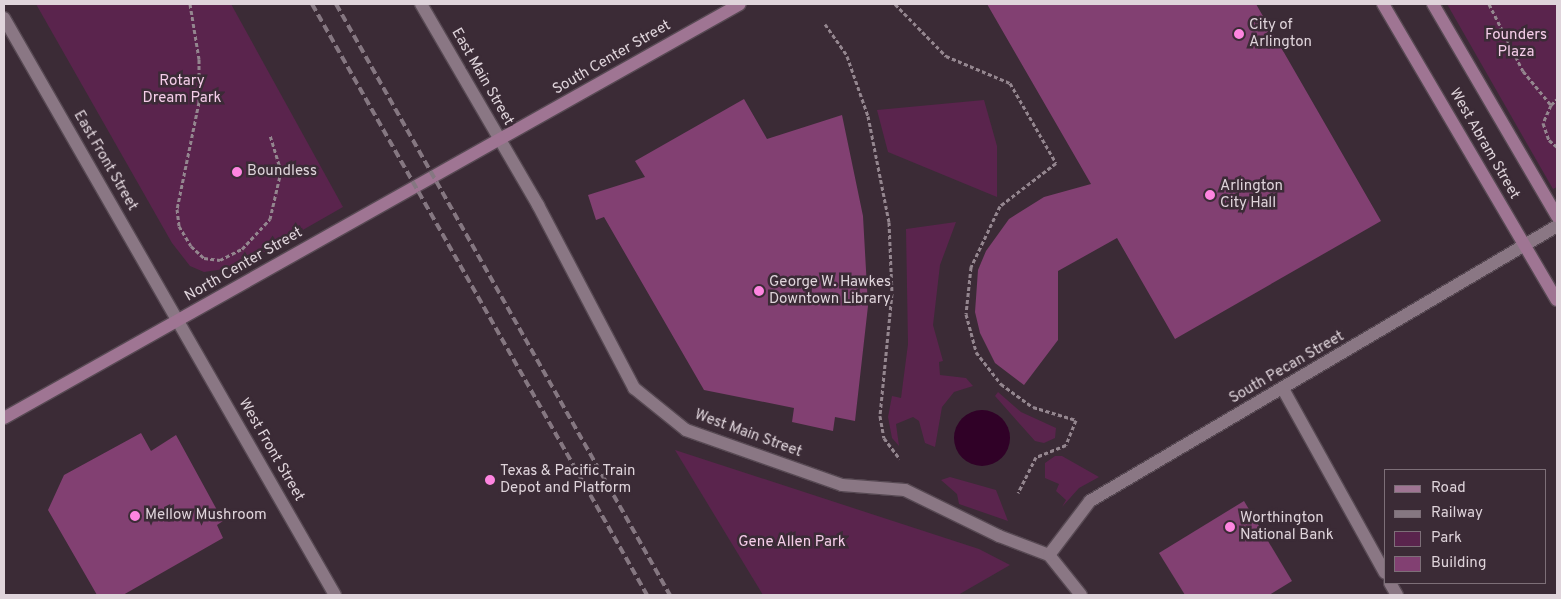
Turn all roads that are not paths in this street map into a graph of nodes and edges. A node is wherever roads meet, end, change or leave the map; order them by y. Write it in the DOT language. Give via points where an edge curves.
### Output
graph roads {
  1 [pos="421,4"];
  2 [pos="740,4"];
  3 [pos="1383,4"];
  4 [pos="1433,4"];
  5 [pos="4,18"];
  6 [pos="499,141"];
  7 [pos="1557,216"];
  8 [pos="1557,226"];
  9 [pos="1524,246"];
  10 [pos="1557,300"];
  11 [pos="178,322"];
  12 [pos="1283,389"];
  13 [pos="4,418"];
  14 [pos="1049,555"];
  15 [pos="1384,571"];
  16 [pos="1391,584"];
  17 [pos="335,595"];
  18 [pos="1081,595"];
  19 [pos="1397,595"];
  1 -- 6 [label="street, East Main Street"];
  2 -- 6 [label="main road, South Center Street"];
  3 -- 9 [label="main road, West Abram Street"];
  4 -- 7 [label="main road, West Abram Street"];
  5 -- 11 [label="street, East Front Street"];
  6 -- 11 [label="main road, North Center Street"];
  6 -- 14 [label="street, West Main Street" via="538,205 634,388 686,430 842,485 904,490 999,536"];
  8 -- 9 [label="street, South Pecan Street"];
  9 -- 10 [label="main road, West Abram Street"];
  9 -- 12 [label="street, South Pecan Street"];
  11 -- 13 [label="main road, North Center Street"];
  11 -- 17 [label="street, West Front Street"];
  12 -- 14 [label="street, South Pecan Street" via="1090,501"];
  12 -- 15 [label="street"];
  14 -- 18 [label="street"];
  16 -- 19 [label="street"];
}
